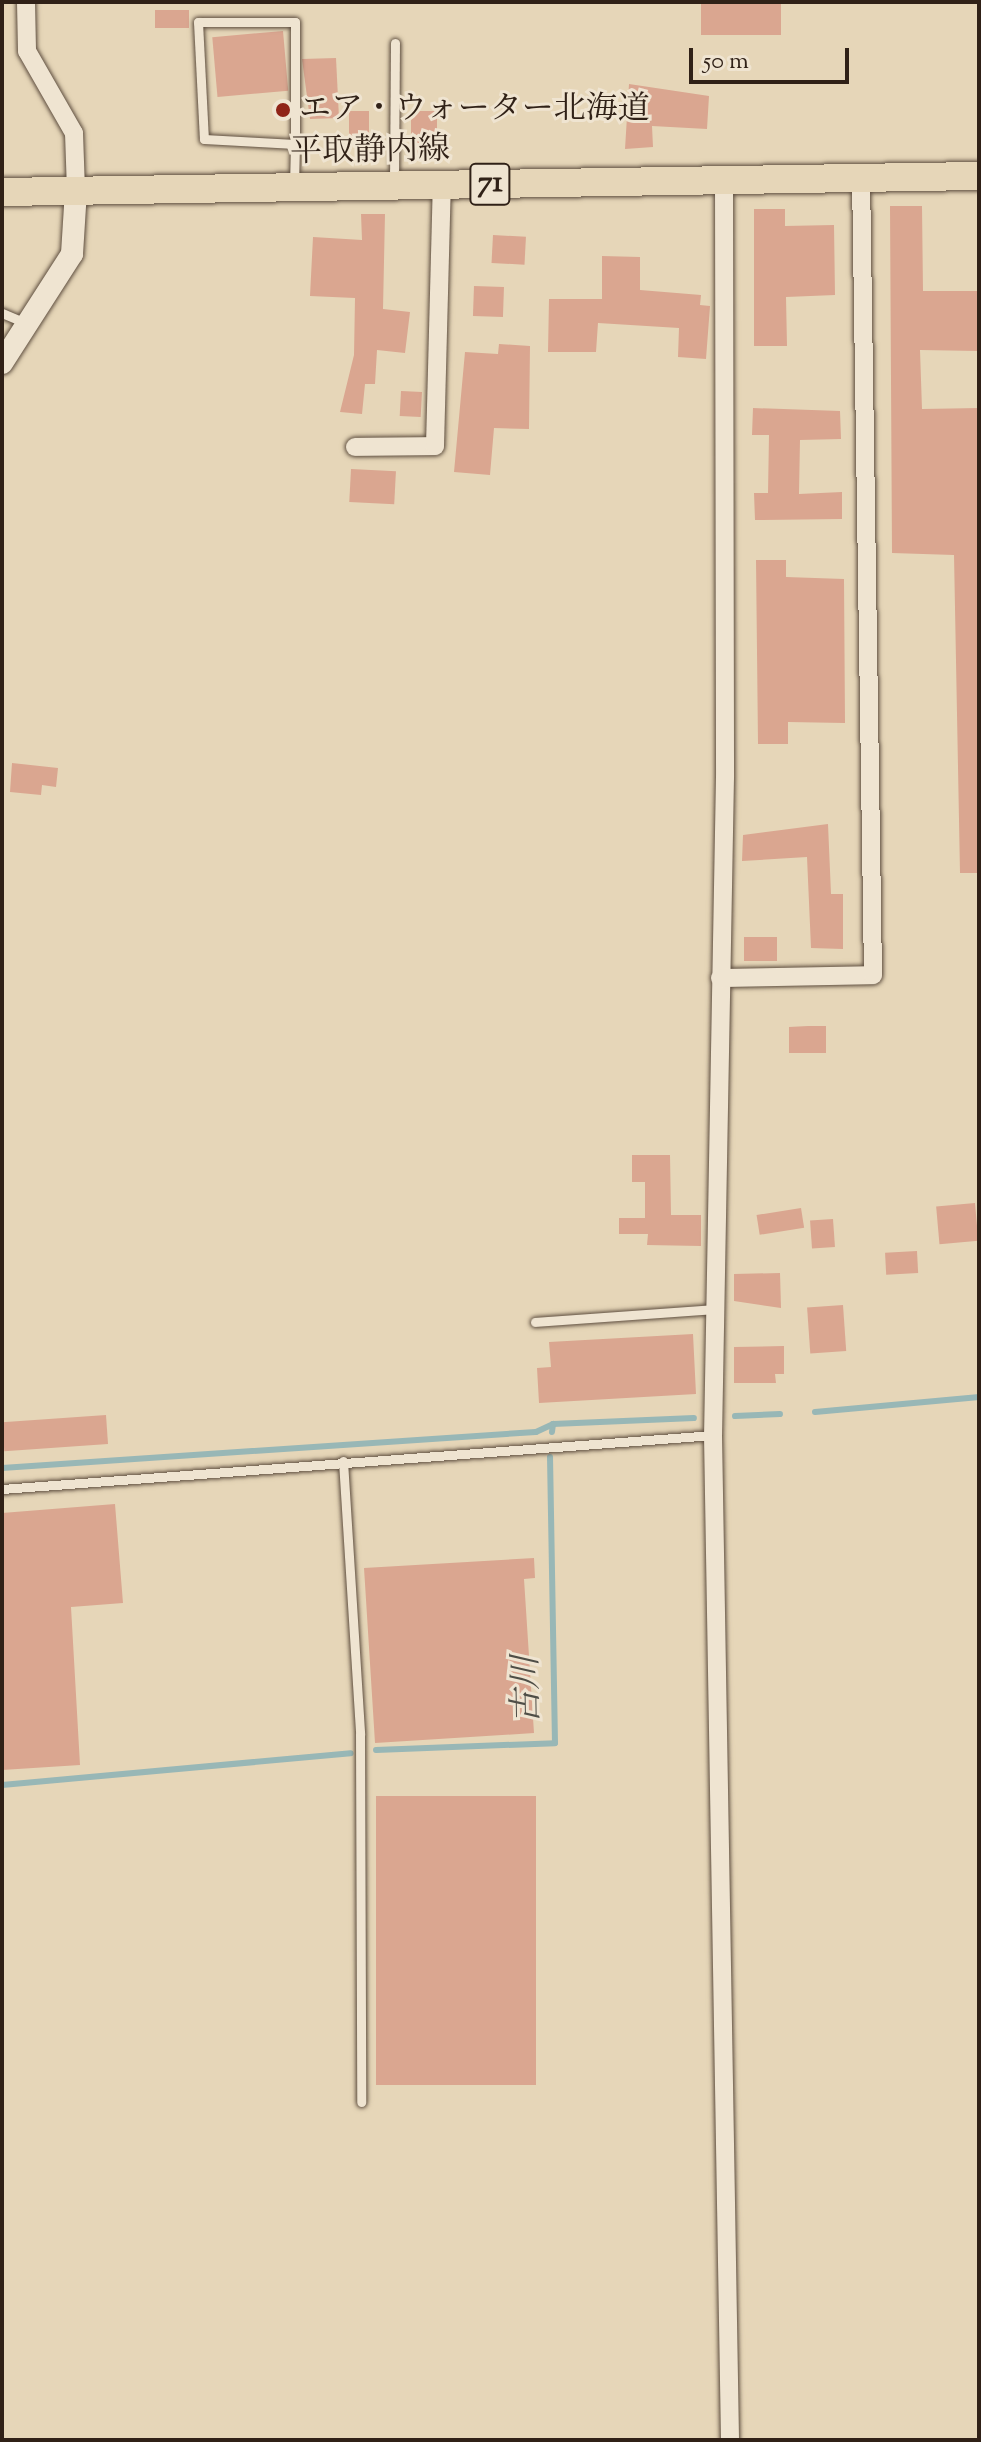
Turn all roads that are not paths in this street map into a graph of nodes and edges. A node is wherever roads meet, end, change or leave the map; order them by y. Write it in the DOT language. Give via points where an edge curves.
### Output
graph roads {
  1 [pos="26,2"];
  2 [pos="395,43"];
  3 [pos="295,144"];
  4 [pos="979,176"];
  5 [pos="861,178"];
  6 [pos="724,180"];
  7 [pos="442,185"];
  8 [pos="394,186"];
  9 [pos="294,188"];
  10 [pos="76,191"];
  11 [pos="2,192"];
  12 [pos="2,313"];
  13 [pos="29,324"];
  14 [pos="2,363"];
  15 [pos="355,447"];
  16 [pos="720,978"];
  17 [pos="715,1309"];
  18 [pos="535,1322"];
  19 [pos="713,1435"];
  20 [pos="343,1461"];
  21 [pos="2,1489"];
  22 [pos="361,2102"];
  23 [pos="730,2440"];
  1 -- 10 [label="street" via="27,51 74,133"];
  2 -- 8 [label="lane"];
  3 -- 3 [label="lane" via="295,22 198,22 204,139"];
  3 -- 9 [label="lane"];
  4 -- 5 [label="main road, 平取静内線 / 71"];
  5 -- 6 [label="main road, 平取静内線 / 71"];
  5 -- 16 [label="street" via="873,975"];
  6 -- 7 [label="main road, 平取静内線 / 71"];
  6 -- 16 [label="street"];
  7 -- 8 [label="main road, 平取静内線 / 71"];
  7 -- 15 [label="street" via="435,446"];
  8 -- 9 [label="main road, 平取静内線 / 71"];
  9 -- 10 [label="main road, 平取静内線 / 71"];
  10 -- 11 [label="main road, 平取静内線 / 71"];
  10 -- 13 [label="street" via="72,254"];
  12 -- 13 [label="lane"];
  13 -- 14 [label="street"];
  16 -- 17 [label="street"];
  17 -- 18 [label="lane"];
  17 -- 19 [label="street"];
  19 -- 20 [label="lane"];
  19 -- 23 [label="street"];
  20 -- 21 [label="lane"];
  20 -- 22 [label="lane" via="360,1734"];
}
